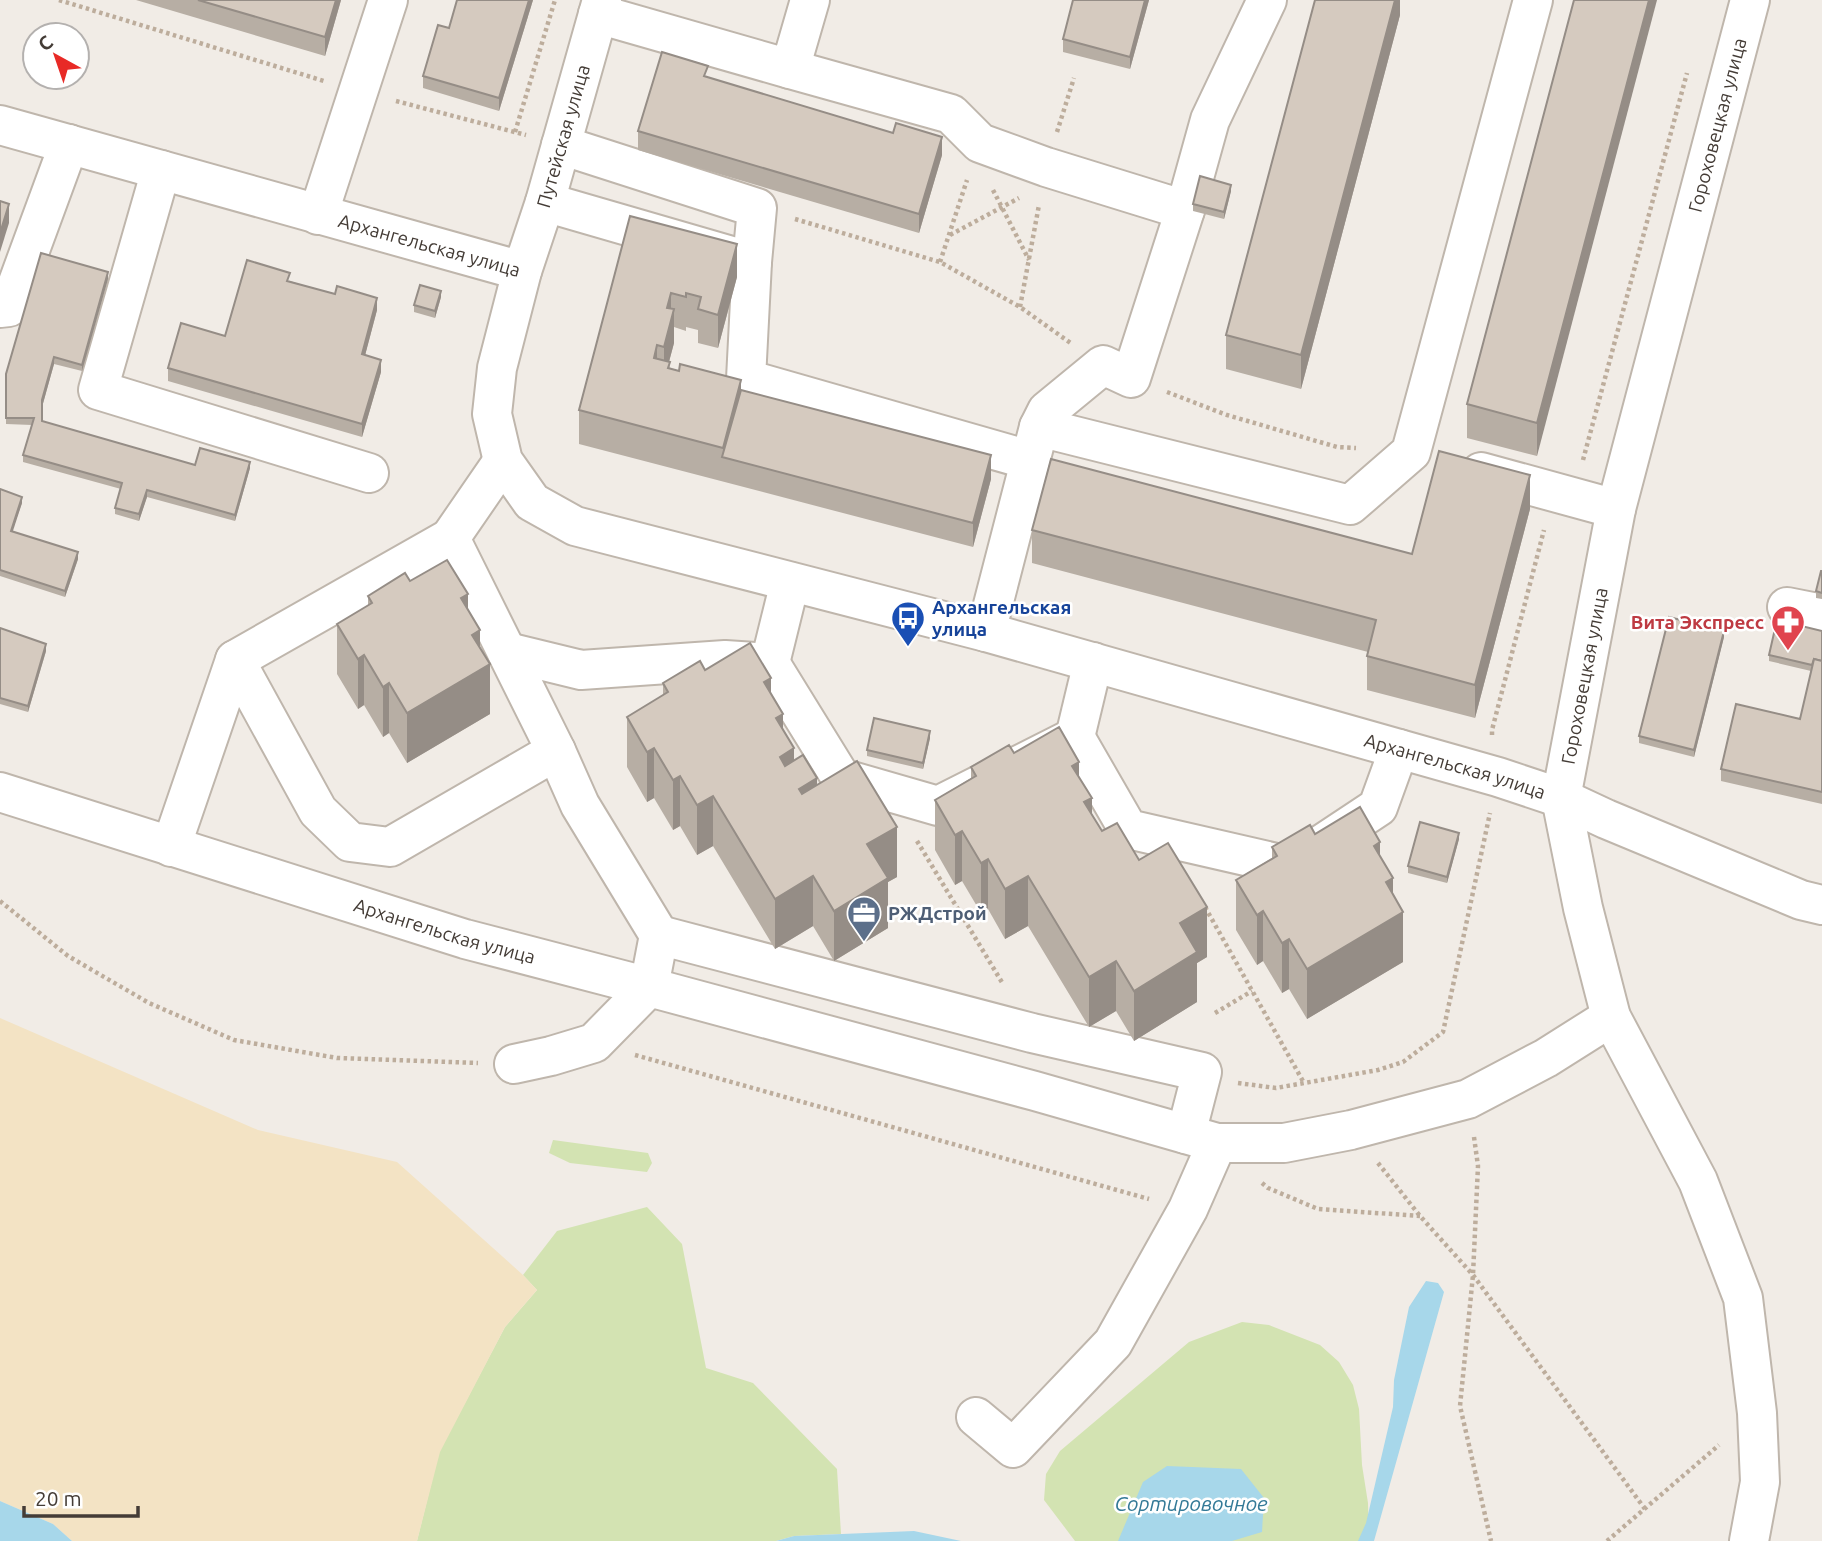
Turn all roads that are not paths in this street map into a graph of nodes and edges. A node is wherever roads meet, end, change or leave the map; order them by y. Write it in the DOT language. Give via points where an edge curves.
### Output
graph roads {
  1 [pos="388,0"];
  2 [pos="810,0"];
  3 [pos="1267,0"];
  4 [pos="1533,0"];
  5 [pos="1750,0"];
  6 [pos="600,7"];
  7 [pos="790,69"];
  8 [pos="0,125"];
  9 [pos="69,144"];
  10 [pos="561,145"];
  11 [pos="161,170"];
  12 [pos="545,202"];
  13 [pos="1185,209"];
  14 [pos="318,215"];
  15 [pos="752,262"];
  16 [pos="522,271"];
  17 [pos="0,308"];
  18 [pos="1034,443"];
  19 [pos="1433,458"];
  20 [pos="503,461"];
  21 [pos="369,472"];
  22 [pos="1616,509"];
  23 [pos="450,538"];
  24 [pos="790,582"];
  25 [pos="986,632"];
  26 [pos="507,652"];
  27 [pos="235,660"];
  28 [pos="1093,662"];
  29 [pos="770,663"];
  30 [pos="1074,737"];
  31 [pos="1399,749"];
  32 [pos="556,751"];
  33 [pos="0,792"];
  34 [pos="1561,798"];
  35 [pos="171,847"];
  36 [pos="1822,905"];
  37 [pos="659,935"];
  38 [pos="649,987"];
  39 [pos="1611,1017"];
  40 [pos="1041,1035"];
  41 [pos="514,1064"];
  42 [pos="1035,1091"];
  43 [pos="1201,1139"];
  44 [pos="976,1417"];
  45 [pos="1749,1541"];
  1 -- 14 [label="street"];
  2 -- 7 [label="street"];
  3 -- 13 [label="street" via="1210,120"];
  4 -- 19 [label="street"];
  5 -- 22 [label="street, Гороховецкая улица"];
  6 -- 7 [label="street"];
  6 -- 10 [label="street, Путейская улица"];
  7 -- 13 [label="street" via="951,114 978,149"];
  8 -- 9 [label="street, Архангельская улица"];
  9 -- 11 [label="street, Архангельская улица"];
  9 -- 17 [label="street" via="9,307"];
  10 -- 12 [label="street, Путейская улица"];
  10 -- 15 [label="street" via="757,208"];
  11 -- 14 [label="street, Архангельская улица"];
  11 -- 21 [label="street" via="98,390"];
  12 -- 15 [label="street"];
  12 -- 16 [label="street, Путейская улица"];
  13 -- 18 [label="street" via="1117,372 1047,411"];
  14 -- 16 [label="street, Архангельская улица"];
  15 -- 18 [label="street" via="746,379"];
  16 -- 20 [label="street, Архангельская улица" via="496,368 492,414"];
  18 -- 19 [label="street" via="1350,505"];
  18 -- 25 [label="street"];
  19 -- 22 [label="street"];
  20 -- 23 [label="street"];
  20 -- 24 [label="street, Архангельская улица" via="532,502 575,526"];
  22 -- 34 [label="street, Гороховецкая улица"];
  23 -- 26 [label="street"];
  23 -- 27 [label="street"];
  24 -- 25 [label="street, Архангельская улица"];
  24 -- 29 [label="street"];
  25 -- 28 [label="street, Архангельская улица"];
  26 -- 29 [label="street" via="580,670 725,660"];
  26 -- 32 [label="street"];
  27 -- 32 [label="street" via="318,811 350,842 390,847"];
  27 -- 35 [label="street"];
  28 -- 30 [label="street"];
  28 -- 31 [label="street, Архангельская улица"];
  29 -- 30 [label="street" via="841,778 938,806"];
  30 -- 31 [label="street" via="1128,829 1289,866 1378,807"];
  31 -- 34 [label="street, Архангельская улица"];
  32 -- 37 [label="street" via="580,805"];
  33 -- 35 [label="street, Архангельская улица"];
  34 -- 36 [label="street, Архангельская улица"];
  34 -- 39 [label="street, Гороховецкая улица"];
  35 -- 38 [label="street, Архангельская улица" via="465,939"];
  37 -- 38 [label="street"];
  37 -- 40 [label="street"];
  38 -- 41 [label="street" via="594,1043"];
  38 -- 42 [label="street, Архангельская улица"];
  39 -- 43 [label="street, Архангельская улица" via="1546,1058 1468,1098 1284,1143"];
  39 -- 45 [label="street, Гороховецкая улица" via="1699,1181 1743,1298 1760,1482"];
  40 -- 42 [label="street"];
  40 -- 43 [label="street" via="1202,1072"];
  42 -- 43 [label="street, Архангельская улица"];
  43 -- 44 [label="street" via="1188,1209 1113,1343 1013,1448"];
}
